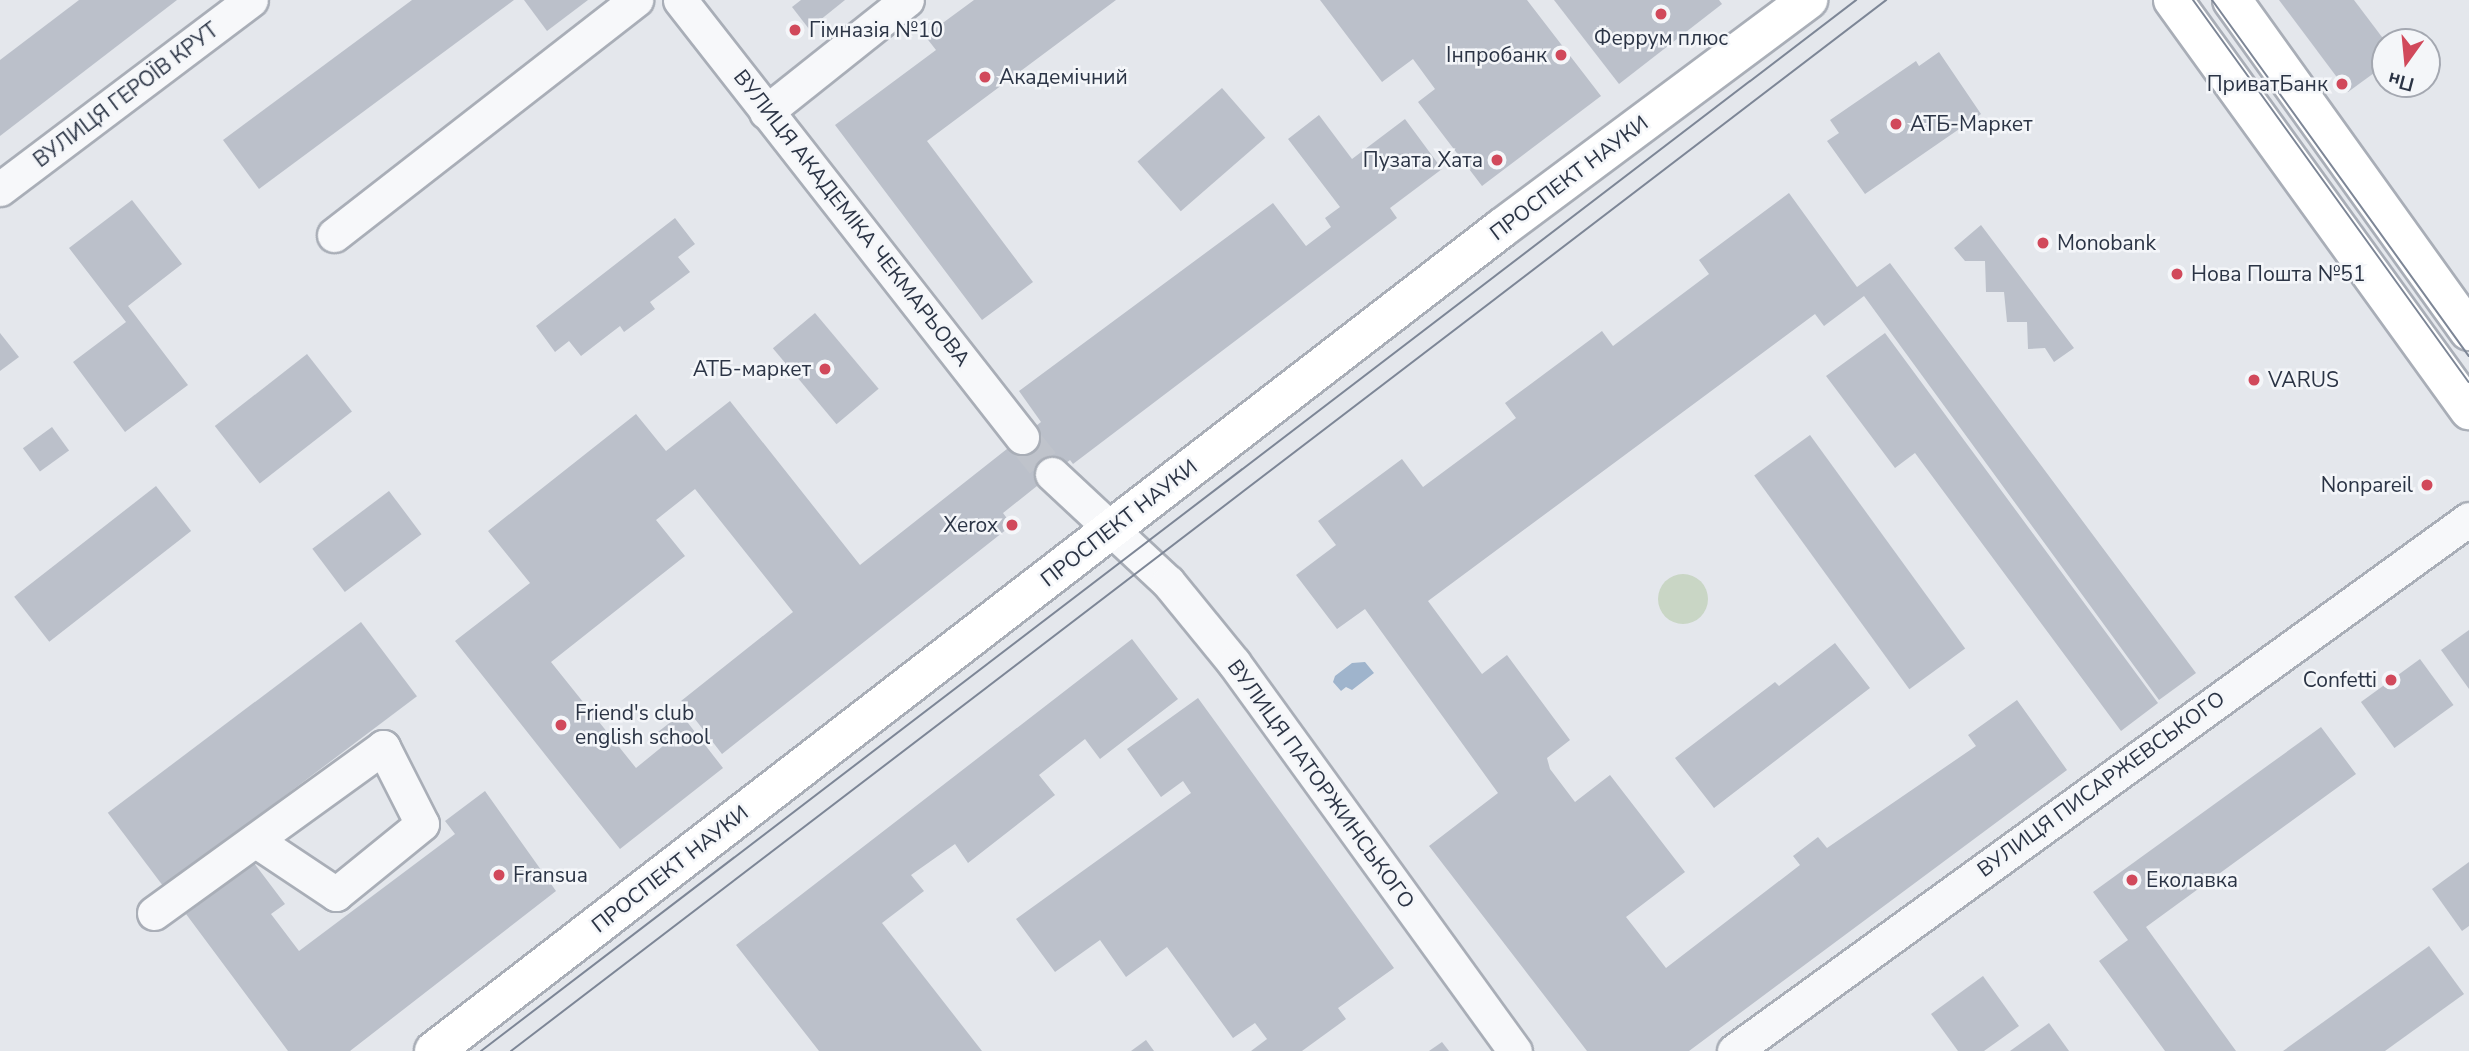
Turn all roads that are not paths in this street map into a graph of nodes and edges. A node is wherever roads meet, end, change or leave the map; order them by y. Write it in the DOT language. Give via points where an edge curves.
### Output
graph roads {
  1 [pos="251,0"];
  2 [pos="636,0"];
  3 [pos="680,0"];
  4 [pos="907,0"];
  5 [pos="1808,0"];
  6 [pos="2173,0"];
  7 [pos="2232,0"];
  8 [pos="766,112"];
  9 [pos="0,189"];
  10 [pos="334,235"];
  11 [pos="2469,331"];
  12 [pos="2469,410"];
  13 [pos="1023,437"];
  14 [pos="1052,474"];
  15 [pos="2469,519"];
  16 [pos="1112,529"];
  17 [pos="255,840"];
  18 [pos="154,913"];
  19 [pos="434,1051"];
  20 [pos="1516,1051"];
  21 [pos="1734,1051"];
  1 -- 9 [label="street, ВУЛИЦЯ ГЕРОЇВ КРУТ"];
  2 -- 10 [label="street"];
  3 -- 8 [label="street, ВУЛИЦЯ АКАДЕМІКА ЧЕКМАРЬОВА"];
  4 -- 8 [label="street"];
  5 -- 16 [label="main road, ПРОСПЕКТ НАУКИ" via="1502,228"];
  6 -- 12 [label="main road"];
  7 -- 11 [label="main road"];
  8 -- 13 [label="street, ВУЛИЦЯ АКАДЕМІКА ЧЕКМАРЬОВА"];
  14 -- 16 [label="street"];
  15 -- 21 [label="street, ВУЛИЦЯ ПИСАРЖЕВСЬКОГО"];
  16 -- 19 [label="main road, ПРОСПЕКТ НАУКИ"];
  16 -- 20 [label="street, ВУЛИЦЯ ПАТОРЖИНСЬКОГО" via="1168,582 1234,663"];
  17 -- 17 [label="street" via="383,747 422,824 336,894"];
  17 -- 18 [label="street"];
}
